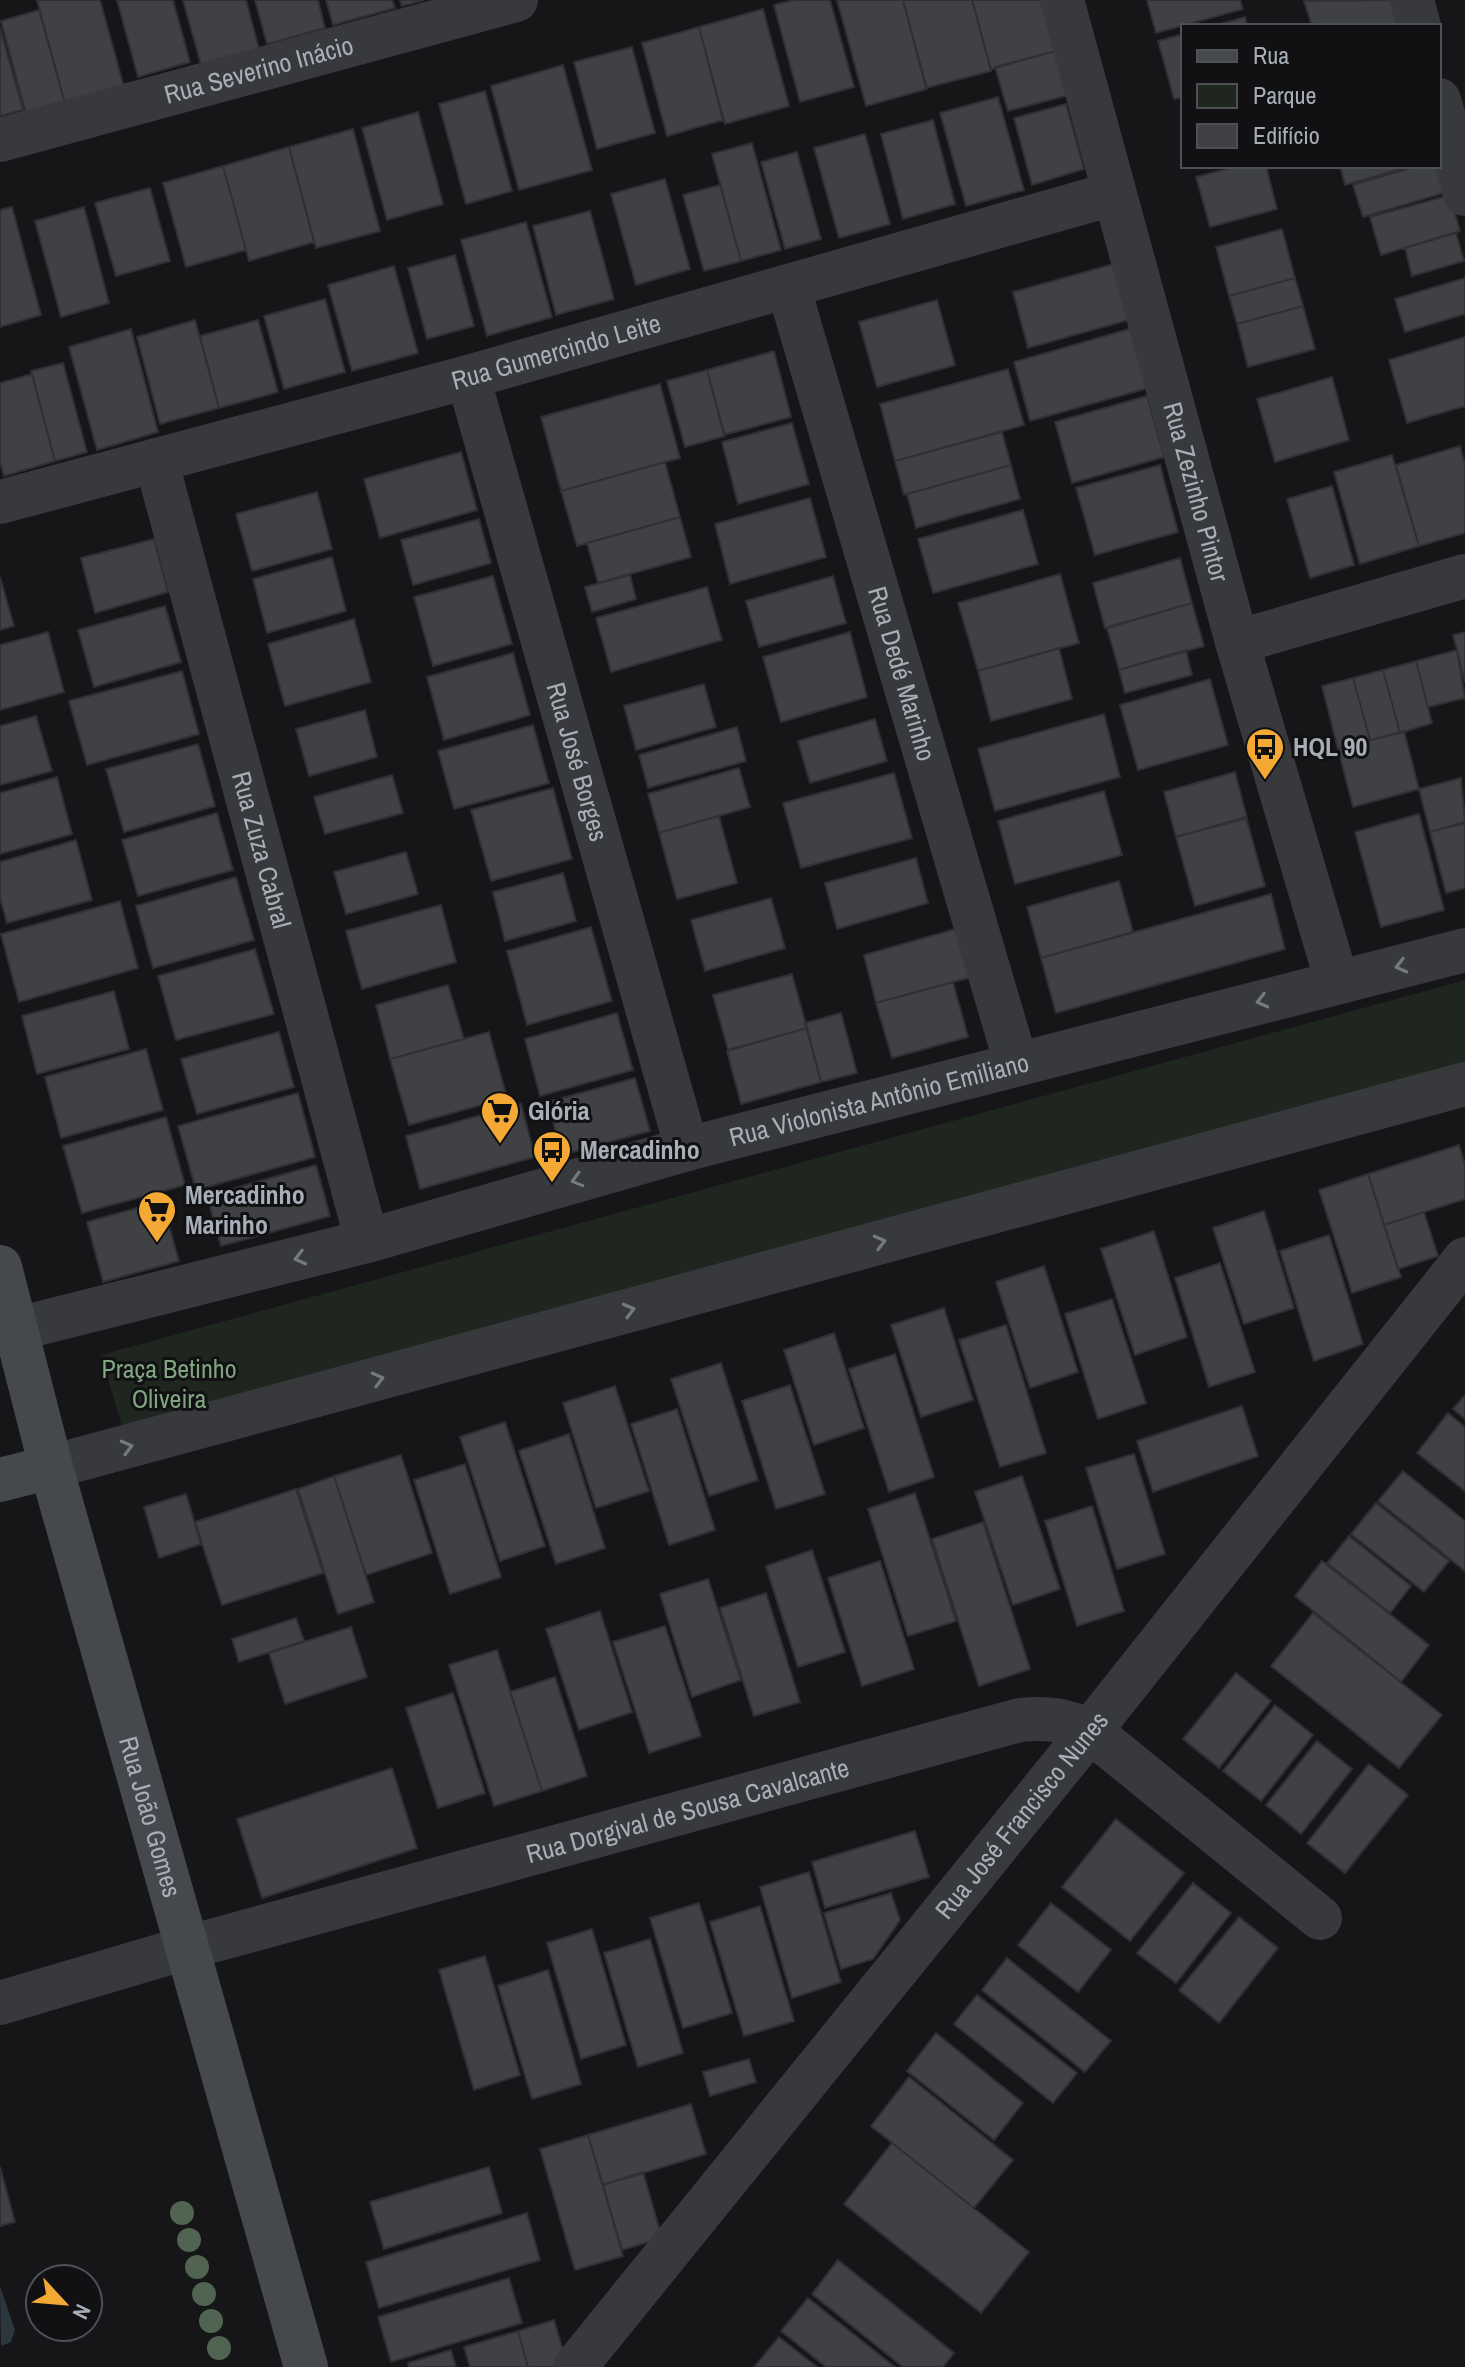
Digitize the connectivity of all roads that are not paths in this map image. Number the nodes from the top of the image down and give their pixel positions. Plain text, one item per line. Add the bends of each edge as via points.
1 (516, 0) edge
2 (1062, 0) edge
3 (1412, 0) edge
4 (1418, 24) edge
5 (1441, 107) edge
6 (0, 140) edge
7 (1112, 194) junction
8 (1465, 194) edge
9 (788, 286) junction
10 (468, 377) junction
11 (156, 460) junction
12 (0, 502) edge
13 (1465, 576) edge
14 (1237, 642) junction
15 (1465, 950) edge
16 (1337, 982) junction
17 (1016, 1063) junction
18 (1465, 1084) edge
19 (687, 1149) junction
20 (367, 1241) junction
21 (1465, 1259) edge
22 (0, 1267) edge
23 (17, 1329) junction
24 (51, 1467) junction
25 (0, 1480) edge
26 (1090, 1731) junction
27 (1320, 1918) dead end
28 (186, 1948) junction
29 (0, 2003) edge
30 (306, 2367) edge
31 (575, 2367) edge

1 - 6 street, Rua Severino Inácio
2 - 7 street, Rua Zezinho Pintor
3 - 4 street
5 - 8 street
7 - 9 street, Rua Gumercindo Leite
7 - 14 street, Rua Zezinho Pintor
9 - 10 street, Rua Gumercindo Leite
9 - 17 street, Rua Dedé Marinho
10 - 11 street, Rua Gumercindo Leite
10 - 19 street, Rua José Borges
11 - 12 street, Rua Gumercindo Leite
11 - 20 street, Rua Zuza Cabral
13 - 14 street
14 - 16 street, Rua Zezinho Pintor
15 -> 16 street, Rua Violonista Antônio Emiliano
16 -> 17 street, Rua Violonista Antônio Emiliano
17 - 19 street, Rua Violonista Antônio Emiliano
24 -> 18 street
19 -> 20 street, Rua Violonista Antônio Emiliano
20 -> 23 street, Rua Violonista Antônio Emiliano
21 - 26 street, Rua José Francisco Nunes
22 - 23 street, Rua João Gomes
23 - 24 street, Rua João Gomes
24 - 25 street
24 - 28 street, Rua João Gomes
26 - 27 street, Rua Dorgival de Sousa Cavalcante
26 - 28 street, Rua Dorgival de Sousa Cavalcante via 1066,1721 1020,1720
26 - 31 street, Rua José Francisco Nunes
28 - 29 street, Rua Dorgival de Sousa Cavalcante
28 - 30 street, Rua João Gomes

